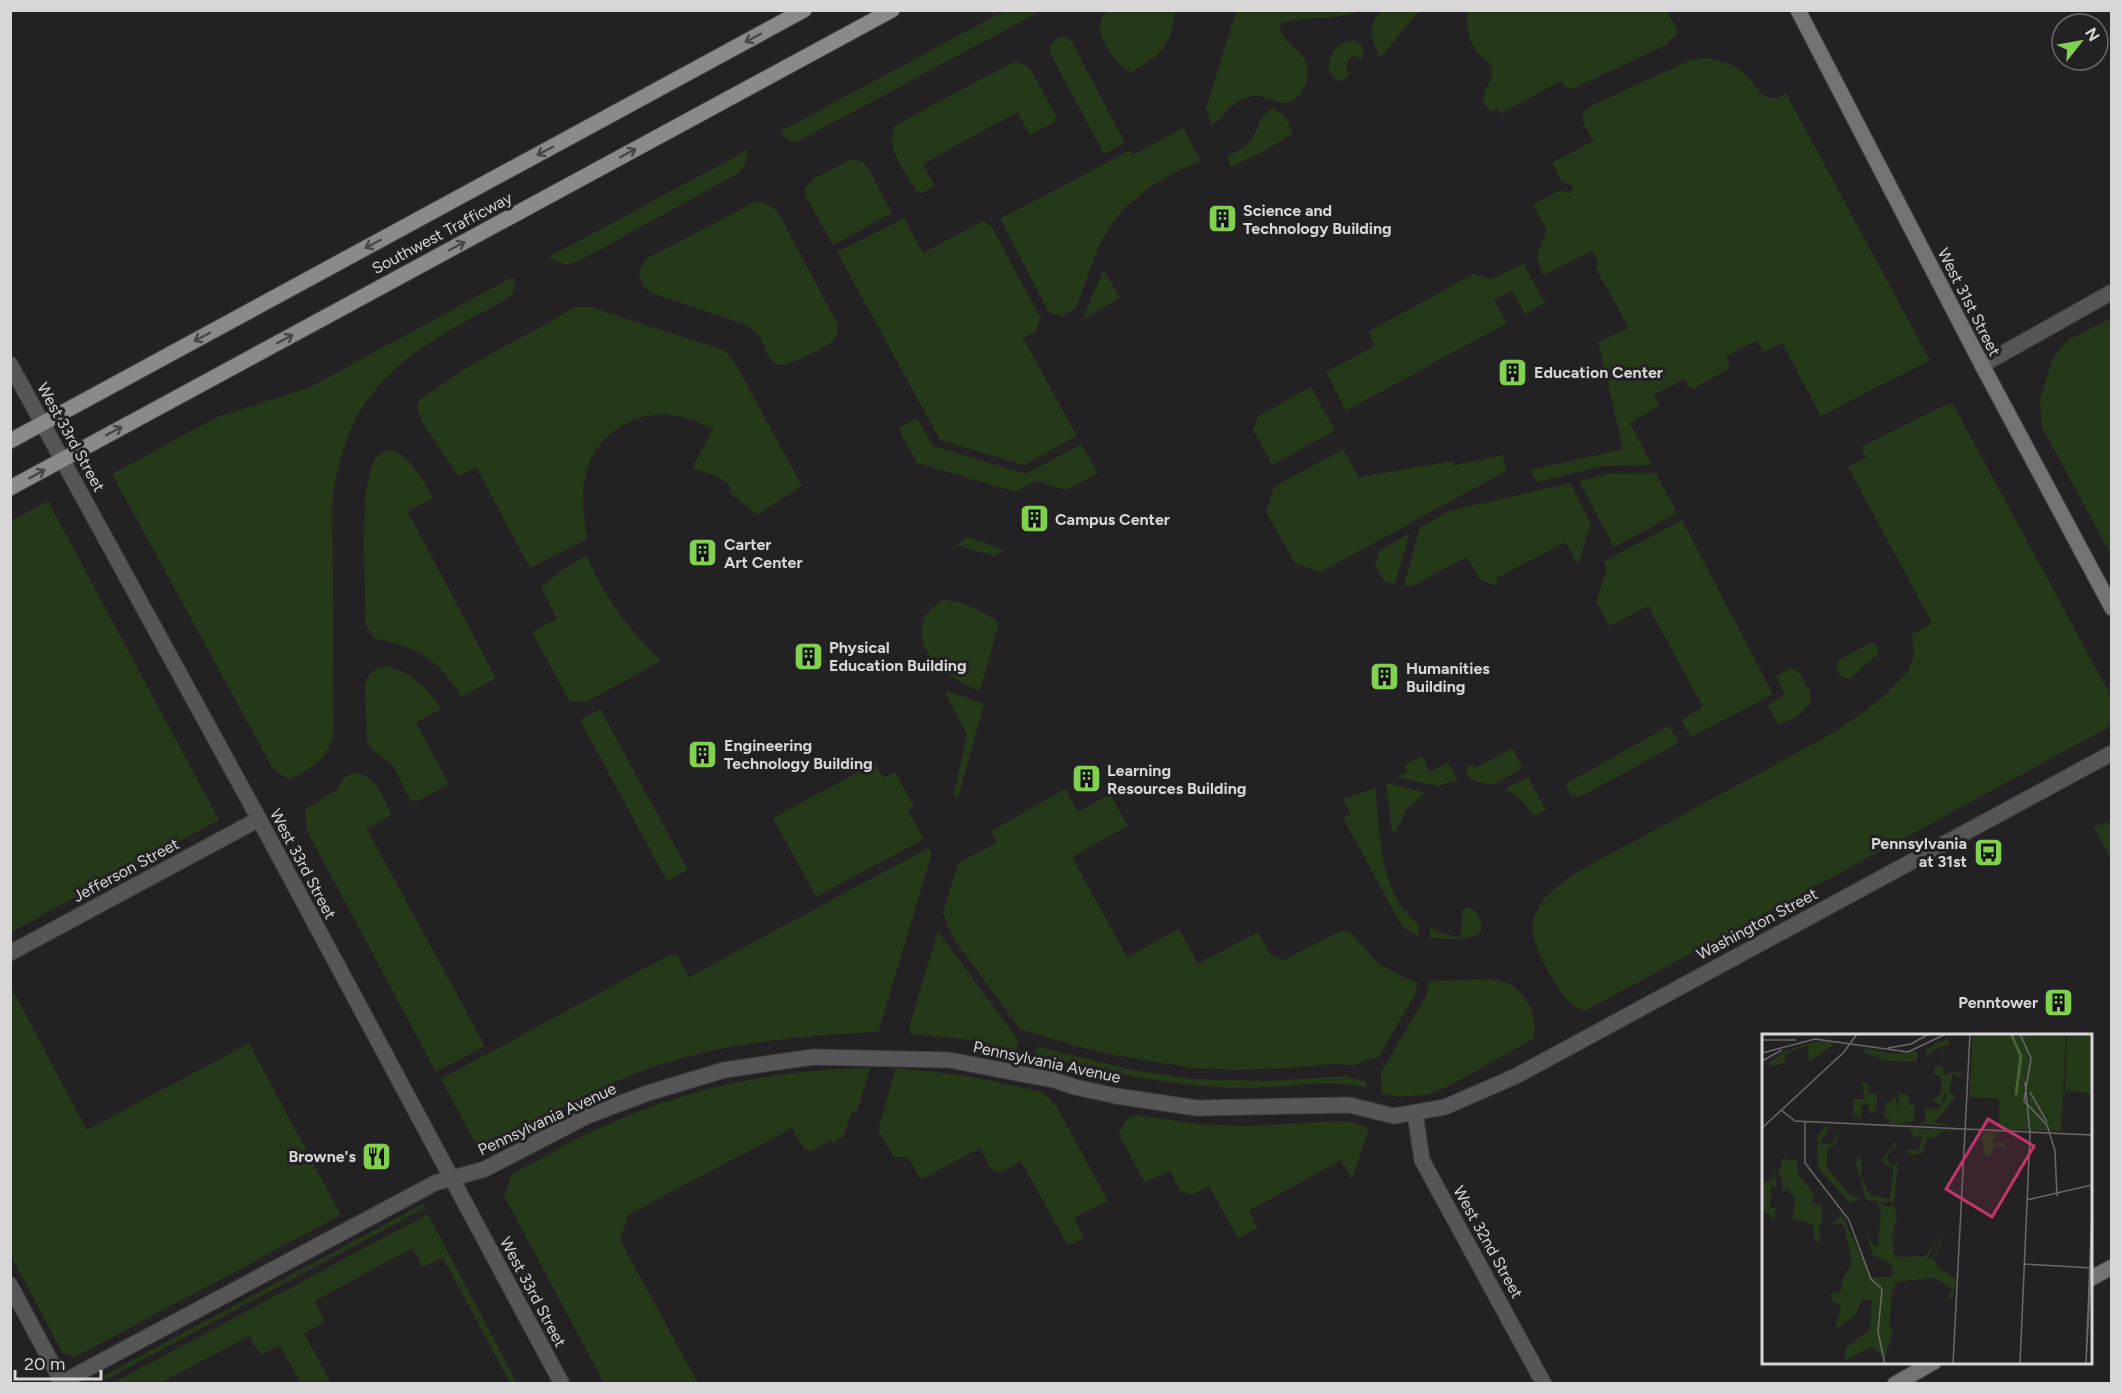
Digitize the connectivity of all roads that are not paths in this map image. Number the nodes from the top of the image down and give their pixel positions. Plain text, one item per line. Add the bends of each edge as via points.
1 (804, 10) edge
2 (892, 10) edge
3 (1798, 10) edge
4 (2112, 292) edge
5 (10, 364) edge
6 (1982, 365) junction
7 (43, 423) junction
8 (10, 441) edge
9 (63, 459) junction
10 (10, 488) edge
11 (2112, 608) edge
12 (2112, 753) edge
13 (259, 819) junction
14 (10, 953) edge
15 (1415, 1113) junction
16 (451, 1177) junction
17 (2112, 1267) edge
18 (2092, 1278) edge
19 (10, 1285) edge
20 (1930, 1364) edge
21 (62, 1383) edge
22 (562, 1383) edge
23 (1544, 1383) edge
24 (1895, 1383) edge

1 -> 7 main road, Southwest Trafficway
9 -> 2 main road, Southwest Trafficway
3 - 6 main road, West 31st Street
4 - 6 street
5 - 7 street, West 33rd Street
6 - 11 main road, West 31st Street
7 - 8 main road, Southwest Trafficway
7 - 9 street, West 33rd Street
10 -> 9 main road, Southwest Trafficway
9 - 13 street, West 33rd Street
12 - 15 street, Washington Street via 1516,1076 1445,1107
13 - 14 street, Jefferson Street
13 - 16 street, West 33rd Street
15 - 16 street, Pennsylvania Avenue via 1394,1116 1349,1105 1197,1108 1116,1096 949,1060 813,1057 724,1071 648,1093 587,1116 485,1169
15 - 23 street, West 32nd Street via 1422,1160
16 - 21 street, Pennsylvania Avenue
16 - 22 street, West 33rd Street
17 - 18 main road
19 - 21 street
20 - 24 main road

